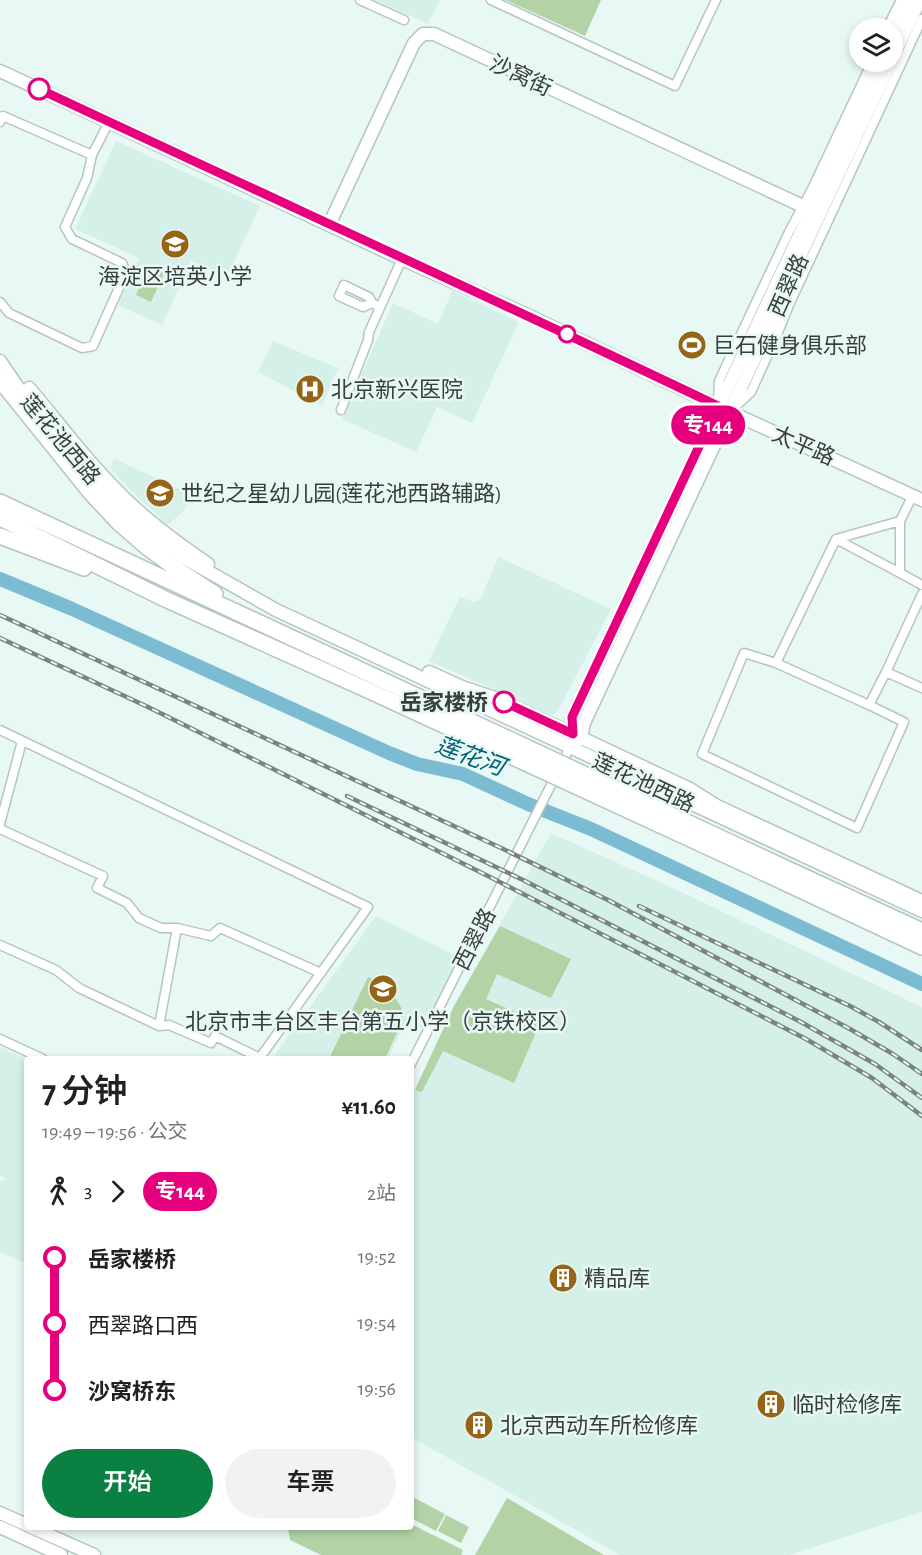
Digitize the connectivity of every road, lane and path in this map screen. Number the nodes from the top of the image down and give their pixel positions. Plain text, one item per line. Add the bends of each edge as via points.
1 (360, 0) edge
2 (491, 0) edge
3 (716, 0) edge
4 (912, 2) edge
5 (897, 18) edge
6 (903, 18) edge
7 (404, 20) dead end
8 (922, 20) edge
9 (903, 28) edge
10 (0, 70) edge
11 (868, 72) edge
12 (876, 72) edge
13 (886, 72) edge
14 (0, 122) edge
15 (109, 122) junction
16 (92, 155) junction
17 (807, 208) junction
18 (329, 225) junction
19 (402, 259) junction
20 (0, 302) edge
21 (1, 370) edge
22 (718, 406) junction
23 (341, 410) dead end
24 (730, 412) junction
25 (917, 498) edge
26 (0, 502) edge
27 (0, 518) edge
28 (900, 521) junction
29 (27, 523) junction
30 (2, 537) edge
31 (836, 539) junction
32 (900, 573) junction
33 (922, 585) edge
34 (922, 594) edge
35 (165, 599) junction
36 (267, 627) junction
37 (776, 663) junction
38 (886, 672) junction
39 (375, 685) junction
40 (922, 688) edge
41 (869, 705) junction
42 (0, 730) edge
43 (577, 736) junction
44 (22, 741) junction
45 (570, 747) junction
46 (3, 800) edge
47 (0, 824) edge
48 (0, 829) edge
49 (778, 872) junction
50 (922, 901) edge
51 (922, 911) edge
52 (177, 928) junction
53 (922, 931) edge
54 (0, 945) edge
55 (922, 947) edge
56 (321, 973) junction
57 (159, 1026) junction
58 (0, 1039) edge
59 (37, 1056) edge
60 (255, 1056) edge
61 (260, 1056) edge
62 (414, 1058) edge
63 (0, 1513) edge
64 (24, 1524) edge
65 (0, 1527) edge
66 (38, 1530) edge
67 (61, 1555) edge
68 (94, 1555) edge

1 - 7 street
2 - 3 street via 675,86
4 - 5 street
4 - 6 street
4 - 9 street, 西翠路
8 - 24 street via 751,392
10 - 15 street, 太平路
11 - 17 street
12 - 17 street, 西翠路
13 - 24 street, 西翠路
14 - 16 street via 3,116
15 - 16 street
15 - 18 street, 太平路
16 - 20 street via 87,178 65,227 72,239 122,263 126,272 93,346 81,348 9,313
17 - 18 street, 沙窝街 via 434,34 423,34 414,43
17 - 22 street, 西翠路
18 - 19 street, 太平路
19 - 22 street, 太平路
19 - 23 street via 376,305 368,340
21 - 36 highway via 74,471 119,523 178,570
21 - 43 street, 莲花池西路 via 22,379 134,507 214,568 321,623
21 - 45 street, 莲花池西路 via 128,515 186,559 276,610
22 - 24 street, 太平路
22 - 43 street, 西翠路 via 572,717
24 - 25 street, 太平路
24 - 43 street, 西翠路
25 - 28 street
26 - 29 highway
27 - 29 highway
28 - 31 street
28 - 32 street
29 - 35 highway
29 - 36 highway
30 - 35 highway
31 - 32 street
31 - 37 street
32 - 33 street
34 - 38 street
35 - 39 highway
36 - 39 highway
37 - 41 street
37 - 41 street via 744,653 702,754 857,828 904,722
38 - 40 street
38 - 41 street
39 - 49 highway, bridge
42 - 44 street
43 - 45 street
43 - 50 street, 莲花池西路
44 - 46 street
44 - 56 street via 368,907
45 - 51 street, 莲花池西路
45 - 62 street, 西翠路
46 - 47 street
48 - 52 street via 103,876 97,888 127,903 140,918 161,928
49 - 53 highway
49 - 55 highway
52 - 56 street via 212,936 220,928
52 - 57 street
54 - 57 street via 56,970 79,988
56 - 61 street
57 - 60 street via 169,1025 212,1043 215,1036
58 - 59 street
63 - 64 street
65 - 67 street
66 - 68 street

